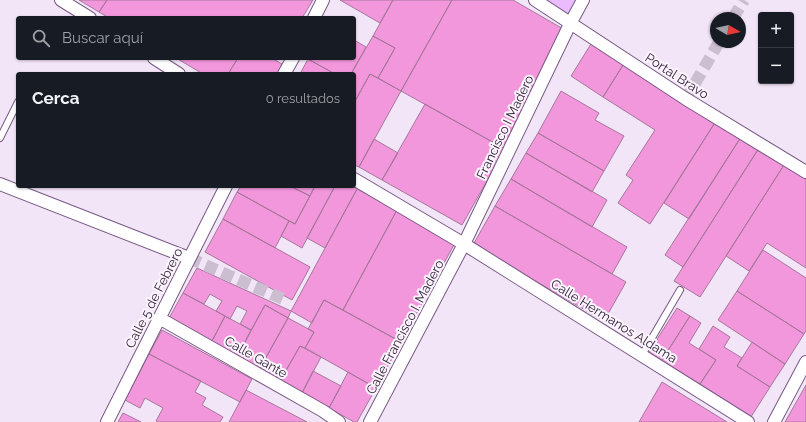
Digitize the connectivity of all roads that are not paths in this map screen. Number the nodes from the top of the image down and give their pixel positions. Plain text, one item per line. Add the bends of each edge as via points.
1 (61, 0) edge
2 (323, 0) edge
3 (535, 0) edge
4 (583, 0) edge
5 (87, 16) edge
6 (315, 16) edge
7 (571, 22) junction
8 (157, 60) edge
9 (292, 60) edge
10 (176, 72) edge
11 (285, 72) edge
12 (16, 106) edge
13 (0, 138) edge
14 (806, 172) edge
15 (356, 180) edge
16 (0, 184) edge
17 (225, 188) edge
18 (464, 244) junction
19 (189, 258) junction
20 (680, 290) dead end
21 (159, 318) junction
22 (642, 355) junction
23 (806, 362) edge
24 (107, 422) edge
25 (339, 422) edge
26 (370, 422) edge
27 (748, 422) edge
28 (774, 422) edge

1 - 5 street
2 - 6 street
3 - 7 street, Portal Bravo
4 - 7 street, Francisco I Madero
7 - 14 street, Portal Bravo via 686,98
7 - 18 street, Francisco I Madero
8 - 10 street
9 - 11 street
12 - 13 lane
15 - 18 street, Calle Hermanos Aldama
16 - 19 street
17 - 19 street, Calle 5 de Febrero
18 - 22 street, Calle Hermanos Aldama
18 - 26 street, Calle Francisco I. Madero
19 - 21 street, Calle 5 de Febrero
20 - 22 lane
21 - 24 street, Calle 5 de Febrero
21 - 25 street, Calle Gante
22 - 27 street, Calle Hermanos Aldama
23 - 28 street

